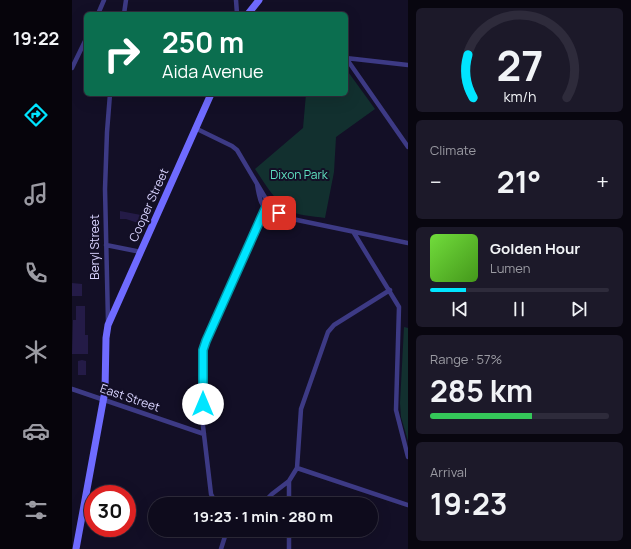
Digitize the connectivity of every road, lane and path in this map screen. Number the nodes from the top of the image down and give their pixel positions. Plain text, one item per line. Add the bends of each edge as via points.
1 (104, 0) edge
2 (126, 0) edge
3 (236, 0) edge
4 (259, 0) edge
5 (99, 12) edge
6 (124, 12) edge
7 (238, 12) edge
8 (250, 12) edge
9 (84, 43) edge
10 (348, 58) edge
11 (348, 61) edge
12 (408, 65) edge
13 (72, 68) edge
14 (110, 96) edge
15 (210, 96) edge
16 (195, 128) junction
17 (408, 148) edge
18 (257, 184) junction
19 (269, 203) junction
20 (274, 207) junction
21 (265, 209) junction
22 (270, 213) junction
23 (282, 217) junction
24 (258, 225) junction
25 (354, 233) junction
26 (408, 243) edge
27 (106, 245) junction
28 (141, 252) junction
29 (390, 290) junction
30 (108, 325) junction
31 (72, 389) edge
32 (103, 400) junction
33 (204, 434) junction
34 (408, 457) edge
35 (297, 468) junction
36 (289, 481) junction
37 (213, 497) edge
38 (269, 497) edge
39 (289, 497) edge
40 (408, 505) edge
41 (224, 537) edge
42 (289, 537) edge
43 (76, 549) edge
44 (221, 549) edge
45 (289, 549) edge

1 - 5 street
2 - 6 street
3 - 7 street
4 - 8 main road
9 - 13 street
10 - 12 street
11 - 17 street
14 - 27 street, Beryl Street
15 - 16 main road, Cooper Street
16 - 18 street via 237,150
16 - 28 main road, Cooper Street
18 - 19 street
18 - 21 street
19 - 20 street
19 - 21 street
20 - 22 street
20 - 23 street
21 - 22 street
21 - 24 street
22 - 23 street
22 - 24 street
23 - 25 street
24 - 33 street via 204,347
25 - 26 street
25 - 29 street
27 - 28 street
27 - 30 street, Beryl Street
28 - 30 main road, Cooper Street
29 - 34 street via 399,307 396,410
29 - 35 street via 334,325 328,332 302,404
30 - 32 main road, Beryl Street
31 - 32 street, East Street
32 - 33 street, East Street
32 - 43 main road, Beryl Street
33 - 37 street
35 - 36 street
35 - 40 street
36 - 38 street
36 - 39 street
41 - 44 street
42 - 45 street

